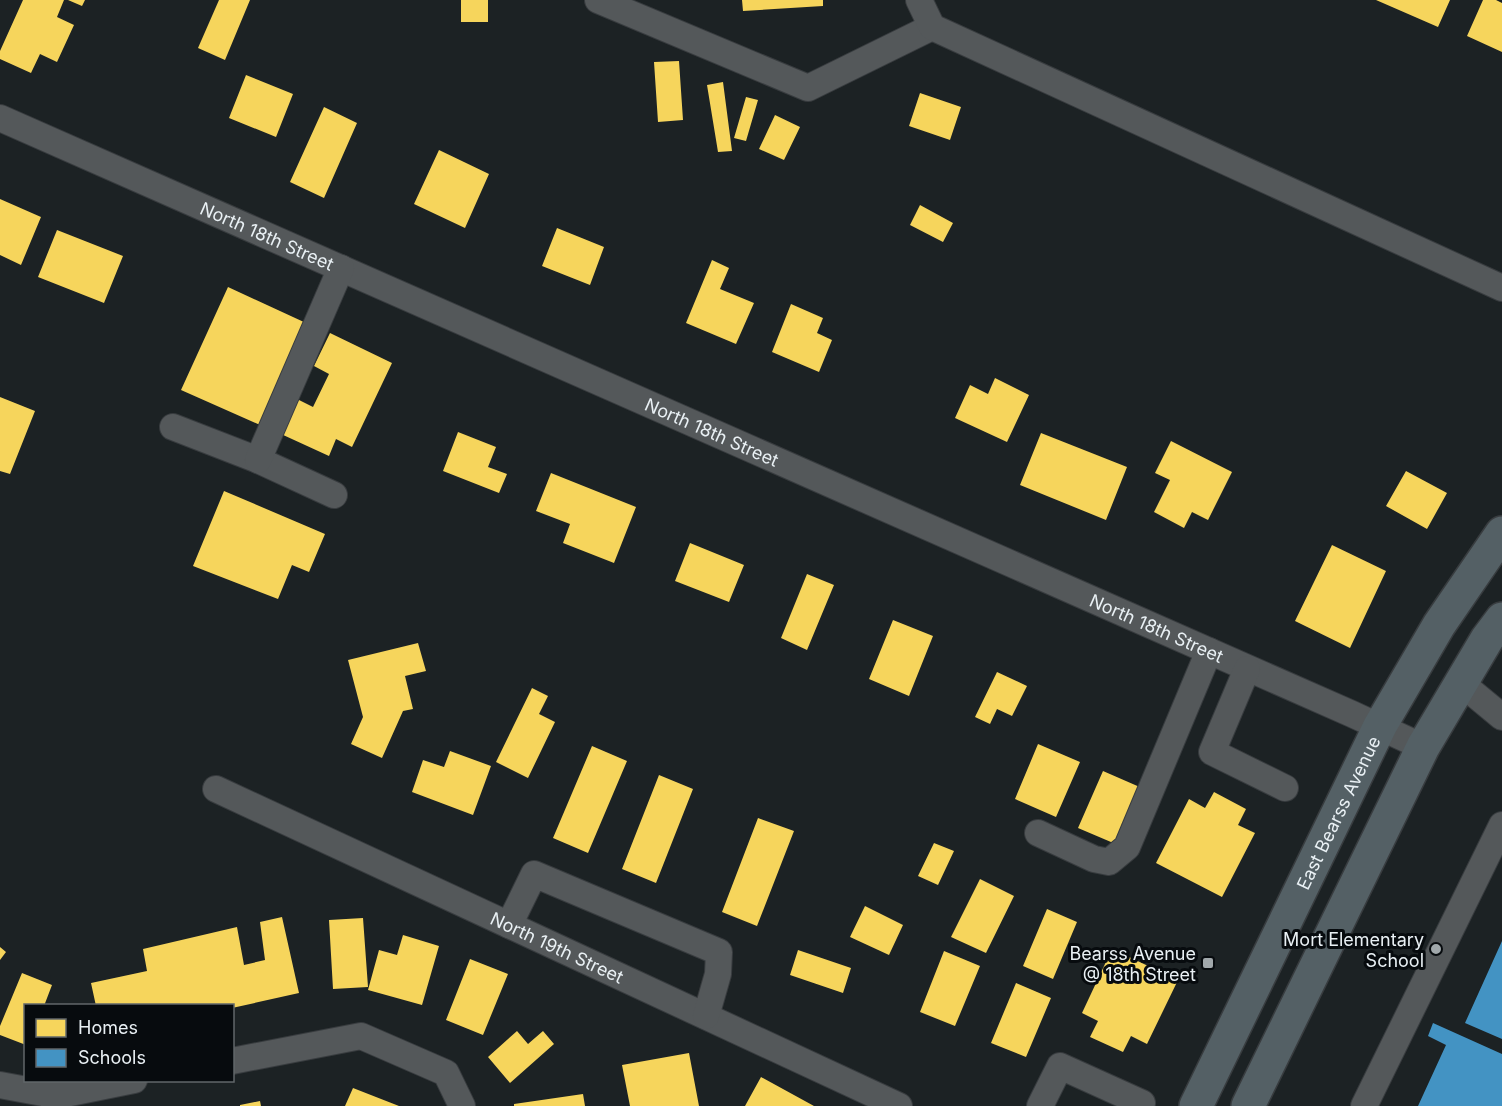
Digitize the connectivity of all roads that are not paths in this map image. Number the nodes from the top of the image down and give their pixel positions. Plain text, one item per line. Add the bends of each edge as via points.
1 (598, 0) edge
2 (919, 0) edge
3 (932, 27) junction
4 (0, 118) edge
5 (341, 268) junction
6 (1502, 288) edge
7 (173, 427) dead end
8 (258, 460) junction
9 (334, 495) dead end
10 (1502, 535) edge
11 (1502, 619) edge
12 (1209, 651) junction
13 (1247, 669) junction
14 (1461, 683) junction
15 (1502, 717) edge
16 (1380, 726) junction
17 (1423, 747) junction
18 (1285, 788) dead end
19 (216, 789) dead end
20 (1502, 825) edge
21 (1038, 833) dead end
22 (509, 925) junction
23 (705, 1016) junction
24 (234, 1061) edge
25 (124, 1082) edge
26 (0, 1085) edge
27 (1201, 1095) edge
28 (1142, 1103) dead end
29 (462, 1106) edge
30 (899, 1106) edge
31 (1041, 1106) edge
32 (1249, 1106) edge
33 (1364, 1106) edge

1 - 3 street via 808,88
2 - 3 street
3 - 6 street
4 - 5 street, North 18th Street
5 - 8 street
5 - 12 street, North 18th Street
7 - 8 street
8 - 9 street
10 - 16 main road, East Bearss Avenue via 1439,625
11 - 14 main road
12 - 13 street, North 18th Street
12 - 21 street via 1126,846 1109,862
13 - 16 street, North 18th Street
13 - 18 street via 1212,752
14 - 15 street
14 - 17 main road
16 - 17 street, North 18th Street
16 - 27 main road, East Bearss Avenue
17 - 32 main road
19 - 22 street, North 19th Street
20 - 33 street
22 - 23 street, North 19th Street
22 - 23 street via 534,874 719,952 718,974
23 - 30 street, North 19th Street
24 - 29 street via 361,1036 447,1073
25 - 26 street via 65,1094
27 - 32 main road
28 - 31 street via 1060,1066

